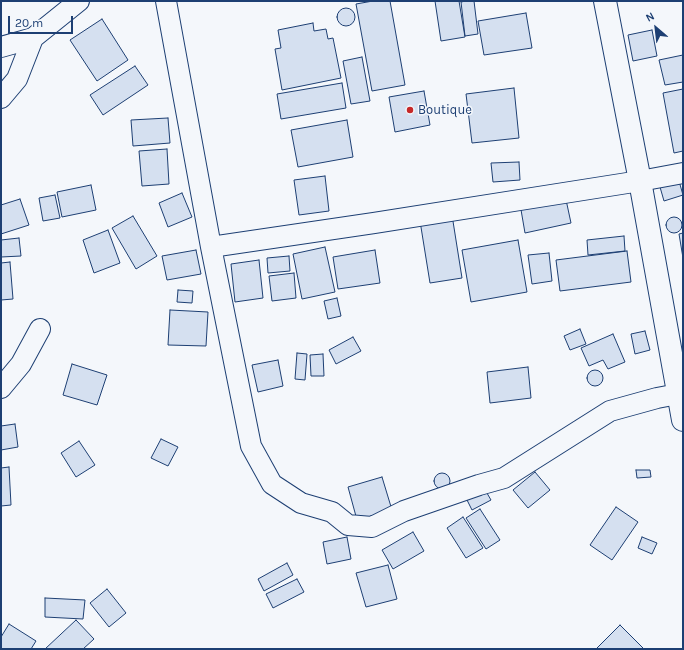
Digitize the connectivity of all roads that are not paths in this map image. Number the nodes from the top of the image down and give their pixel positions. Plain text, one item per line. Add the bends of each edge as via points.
1 (80, 1) edge
2 (166, 1) edge
3 (605, 1) edge
4 (33, 38) junction
5 (1, 48) edge
6 (1, 98) edge
7 (683, 173) edge
8 (640, 181) junction
9 (211, 247) junction
10 (40, 329) dead end
11 (679, 381) edge
12 (1, 388) edge
13 (683, 420) edge

1 - 4 street
2 - 9 street
3 - 8 street
4 - 5 street
4 - 6 street via 17,78
7 - 8 street
8 - 9 street
8 - 11 street
9 - 11 street via 251,446 272,484 301,503 332,512 348,525 372,527 404,511 504,478 610,411 657,398
10 - 12 street via 21,364
11 - 13 street

